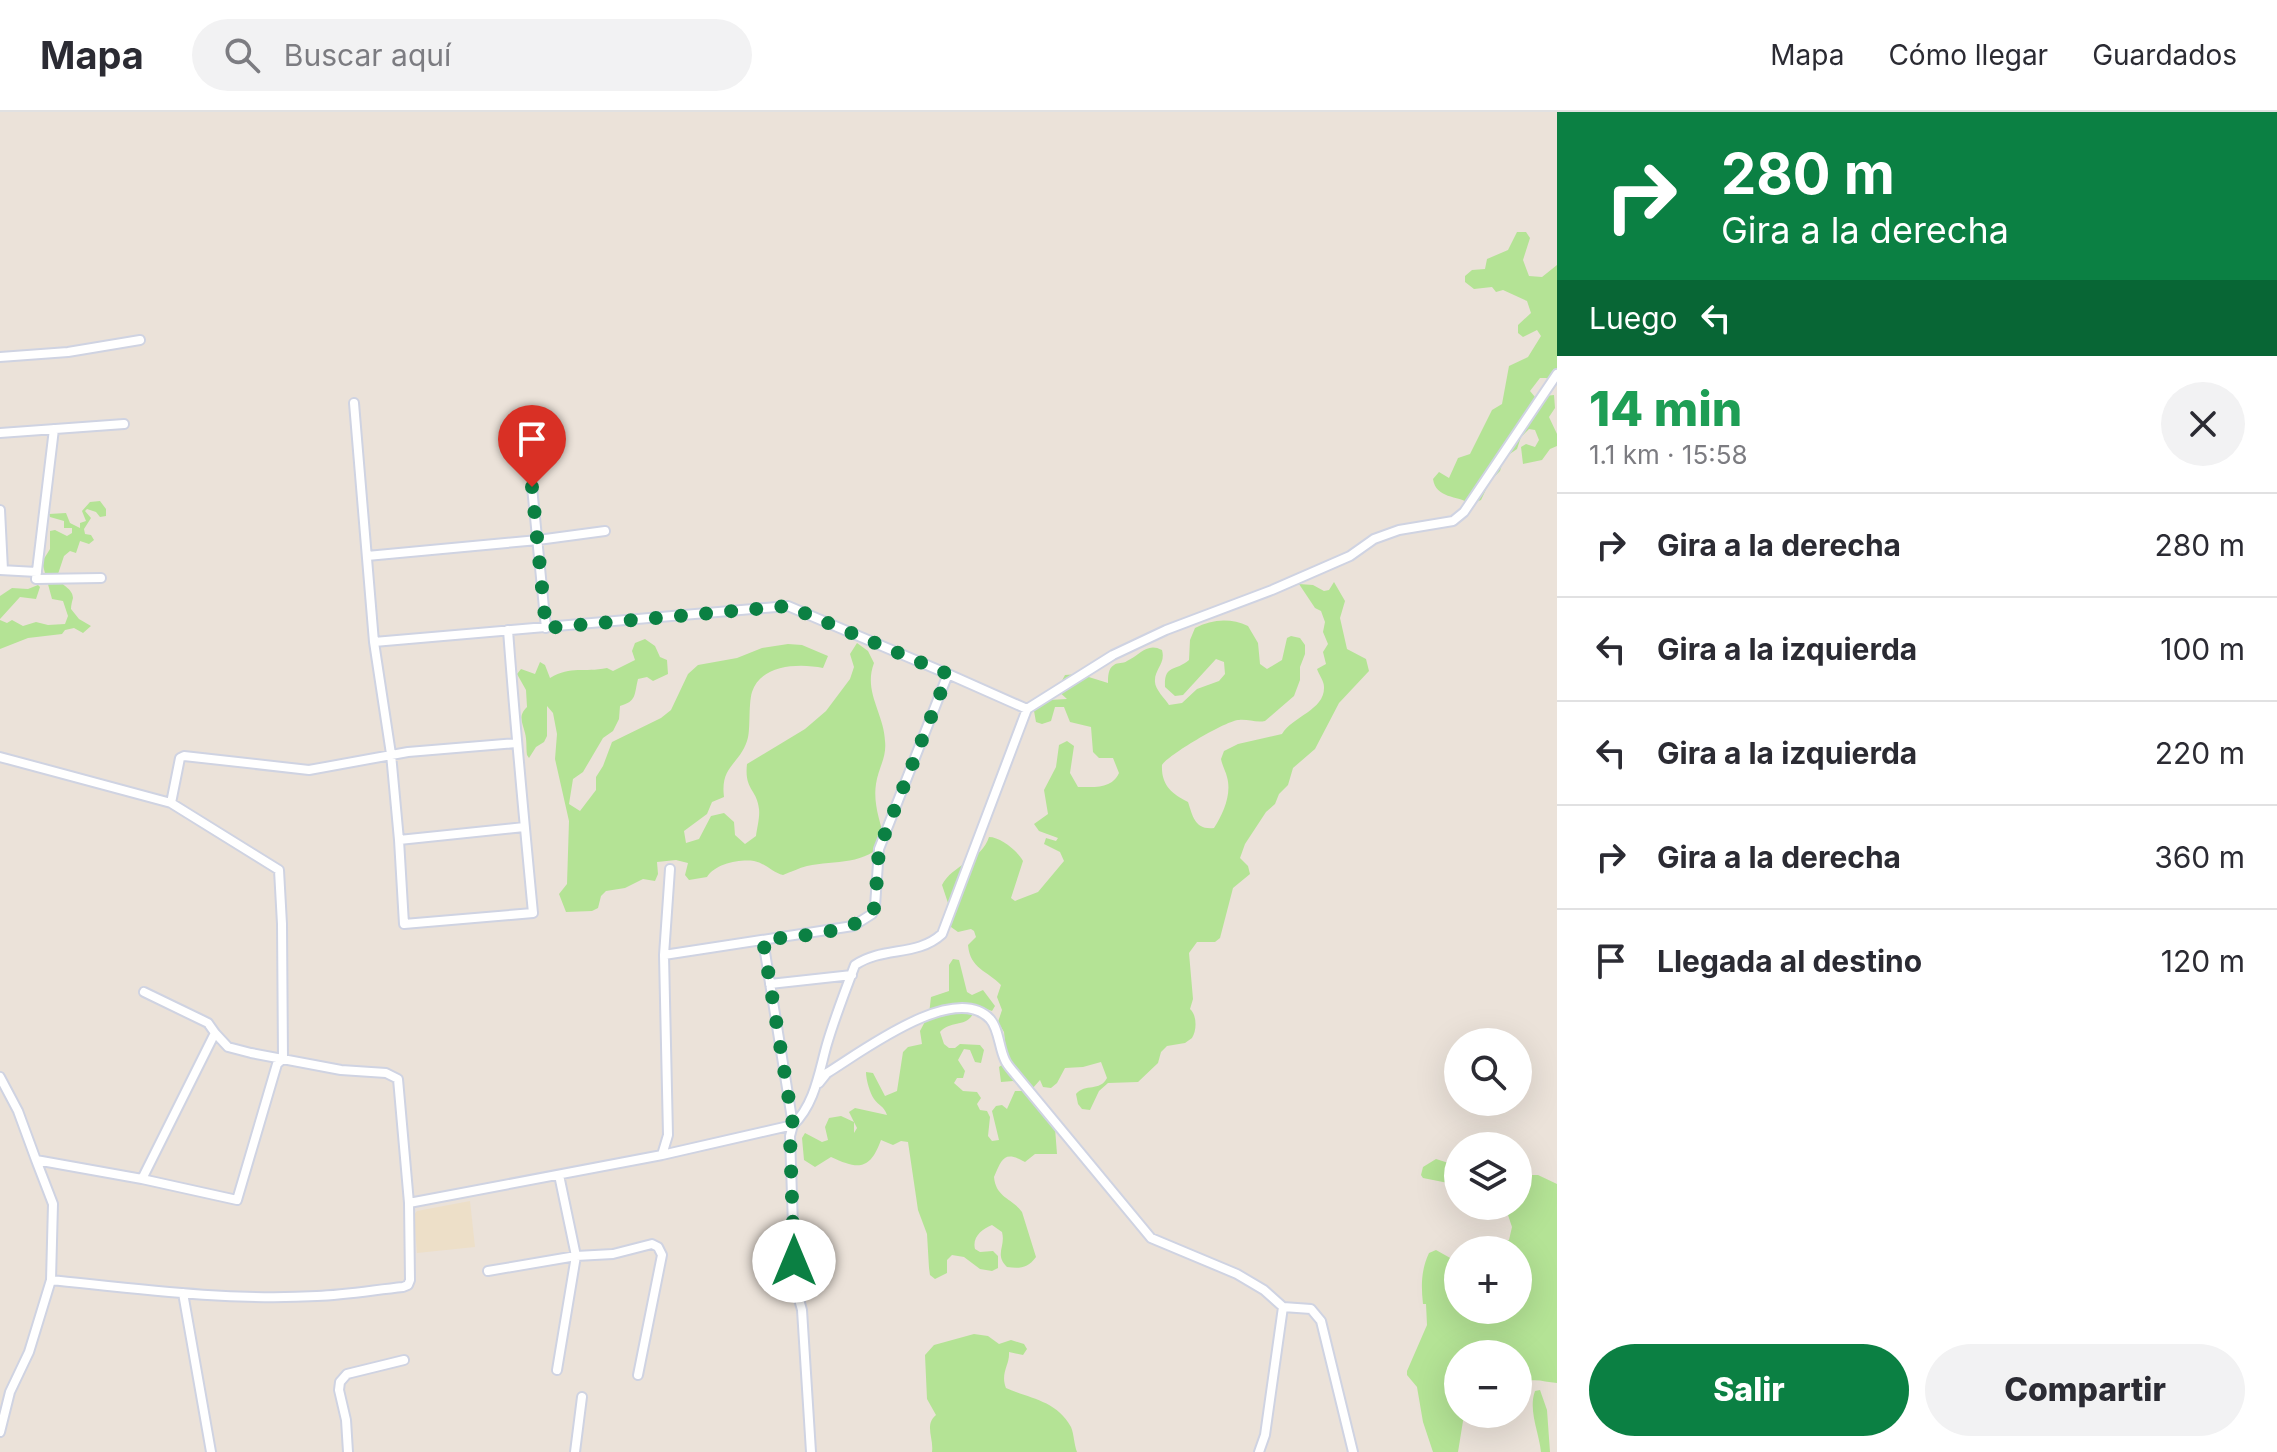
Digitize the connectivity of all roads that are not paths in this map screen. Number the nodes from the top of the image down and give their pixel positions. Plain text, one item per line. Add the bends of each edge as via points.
1 (140, 340) dead end
2 (0, 357) edge
3 (1557, 374) edge
4 (354, 403) dead end
5 (124, 424) dead end
6 (54, 429) junction
7 (0, 433) edge
8 (532, 487) dead end
9 (0, 510) edge
10 (605, 531) dead end
11 (538, 540) junction
12 (367, 556) junction
13 (1, 570) edge
14 (37, 572) junction
15 (101, 578) dead end
16 (546, 628) junction
17 (508, 630) junction
18 (374, 642) junction
19 (948, 674) junction
20 (1027, 709) junction
21 (516, 743) junction
22 (391, 754) junction
23 (0, 757) edge
24 (171, 803) junction
25 (524, 827) junction
26 (399, 840) junction
27 (670, 869) dead end
28 (763, 940) junction
29 (664, 955) junction
30 (852, 975) junction
31 (770, 984) junction
32 (144, 992) dead end
33 (215, 1033) junction
34 (228, 1047) junction
35 (206, 1052) junction
36 (283, 1059) junction
37 (0, 1077) edge
38 (816, 1087) junction
39 (793, 1125) junction
40 (662, 1155) junction
41 (36, 1160) junction
42 (559, 1175) junction
43 (142, 1179) junction
44 (409, 1203) junction
45 (576, 1256) junction
46 (488, 1271) dead end
47 (51, 1280) junction
48 (183, 1293) junction
49 (1283, 1307) junction
50 (404, 1360) dead end
51 (557, 1370) dead end
52 (638, 1375) dead end
53 (582, 1397) dead end
54 (0, 1432) edge
55 (211, 1452) edge
56 (348, 1452) edge
57 (575, 1452) edge
58 (811, 1452) edge
59 (1259, 1452) edge
60 (1353, 1452) edge

1 - 2 street
3 - 20 street via 1453,521 1374,539 1350,556 1166,630 1113,655
4 - 12 street
5 - 6 street
6 - 7 street
6 - 14 street
8 - 11 street
9 - 13 street
10 - 11 street
11 - 12 street
11 - 16 street
12 - 18 street
13 - 14 street
14 - 15 street via 36,579
16 - 17 street
16 - 19 street via 788,606
17 - 18 street
17 - 21 street
18 - 22 street
19 - 20 street
19 - 28 street via 879,849 872,914 853,926
20 - 30 street via 942,934 919,948 870,956 855,965
21 - 22 street
21 - 25 street
22 - 24 street via 309,770 184,756
22 - 26 street
23 - 24 street
24 - 36 street via 279,870
25 - 26 street
25 - 26 street via 533,913 404,924
27 - 29 street
28 - 29 street
28 - 31 street
29 - 40 street via 668,1135
30 - 31 street
30 - 38 street
31 - 39 street
32 - 33 street via 208,1023
33 - 34 street
33 - 35 street
34 - 35 street
34 - 36 street
35 - 43 street
36 - 43 street via 277,1064 237,1200
36 - 44 street via 398,1079
37 - 41 street
38 - 39 street
38 - 49 street via 827,1073 929,1014 954,1007 975,1009 991,1019 1016,1075 1151,1238 1237,1274
39 - 40 street
39 - 58 street via 795,1285 802,1310
40 - 42 street
41 - 43 street
41 - 47 street via 53,1204
42 - 44 street
42 - 45 street
44 - 48 street via 410,1280 403,1287 317,1296
45 - 46 street
45 - 51 street
45 - 52 street via 652,1244 661,1251
47 - 48 street
47 - 54 street
48 - 55 street
49 - 59 street
49 - 60 street via 1311,1309 1321,1321
50 - 56 street via 342,1379
53 - 57 street

